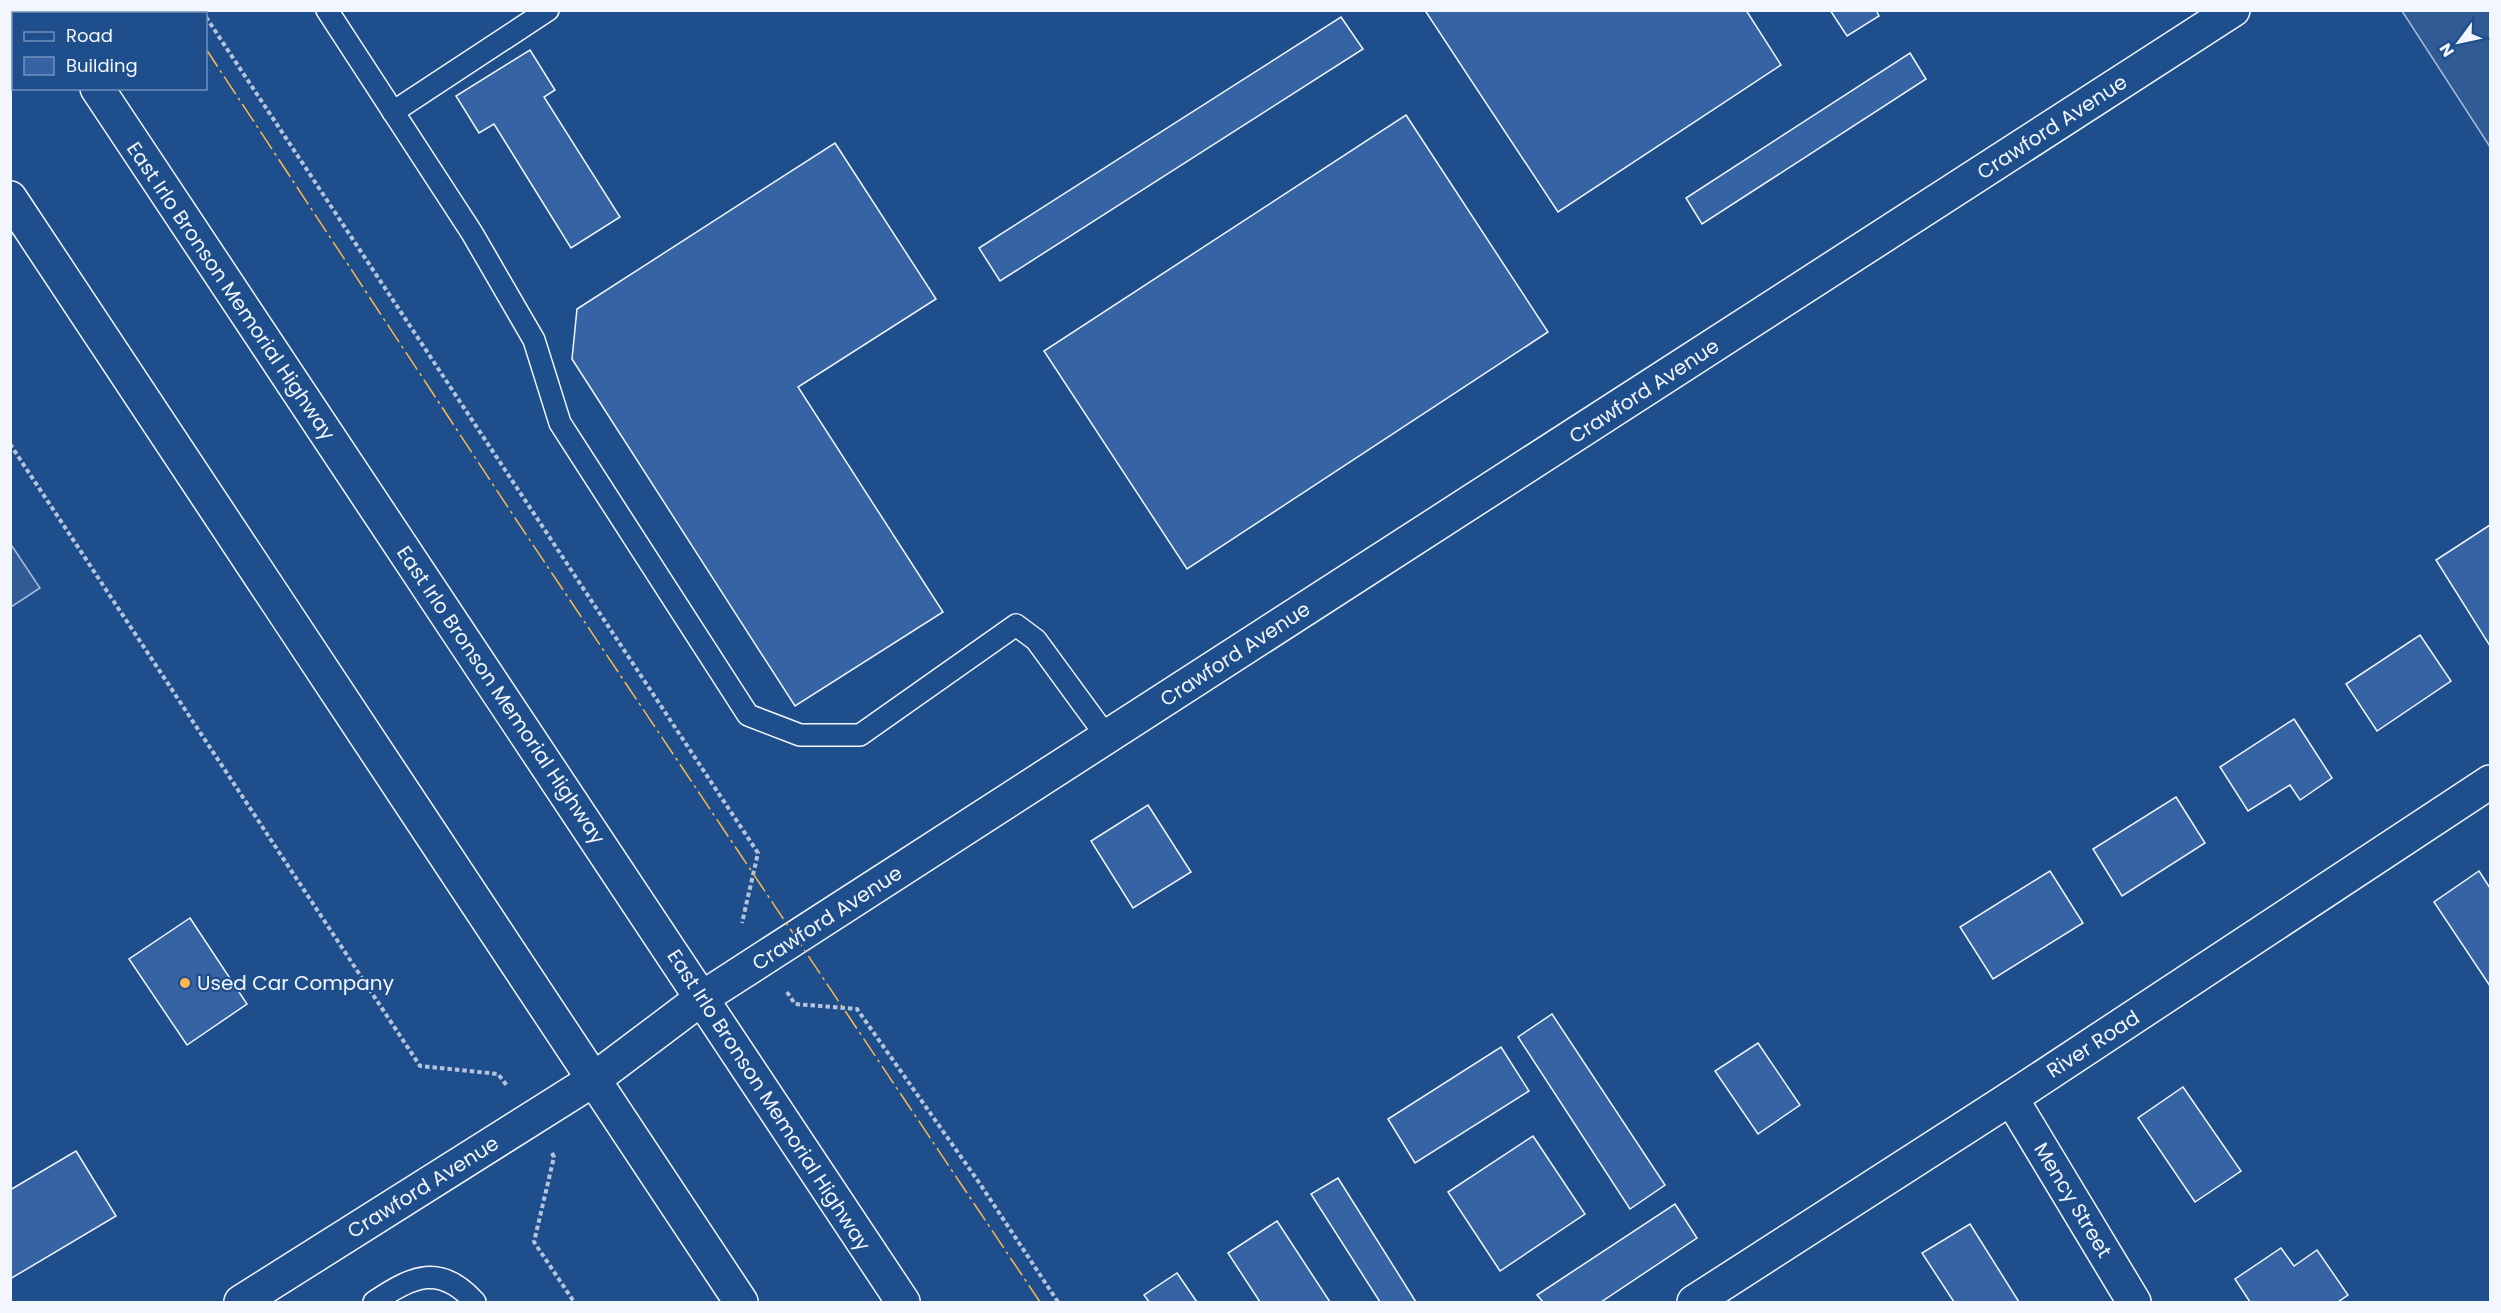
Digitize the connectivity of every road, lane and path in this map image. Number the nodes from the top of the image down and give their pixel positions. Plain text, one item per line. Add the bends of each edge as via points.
1 (327, 10) edge
2 (548, 10) edge
3 (2233, 10) edge
4 (207, 20) edge
5 (98, 90) edge
6 (393, 112) junction
7 (10, 198) edge
8 (10, 444) edge
9 (1107, 737) junction
10 (2490, 782) edge
11 (764, 958) junction
12 (702, 998) junction
13 (593, 1080) junction
14 (2011, 1098) junction
15 (531, 1118) junction
16 (240, 1302) edge
17 (374, 1302) edge
18 (476, 1302) edge
19 (574, 1302) edge
20 (741, 1302) edge
21 (903, 1302) edge
22 (1058, 1302) edge
23 (1694, 1302) edge
24 (2134, 1302) edge

1 - 6 lane
2 - 6 lane
3 - 9 main road, Crawford Avenue
4 - 11 path via 758,853 742,922
5 - 12 main road, East Irlo Bronson Memorial Highway
6 - 9 lane via 472,233 534,340 560,423 748,715 800,735 860,735 1016,625 1036,640
7 - 13 main road
8 - 15 path via 420,1066 498,1074
9 - 11 main road, Crawford Avenue
10 - 14 main road, River Road
11 - 12 main road, Crawford Avenue
11 - 22 path via 795,1004 857,1009
12 - 13 main road, Crawford Avenue
12 - 21 main road, East Irlo Bronson Memorial Highway
13 - 15 main road, Crawford Avenue
13 - 20 main road
14 - 23 main road, River Road
14 - 24 main road, Mency Street
15 - 16 main road, Crawford Avenue
15 - 19 path via 554,1157 534,1242
17 - 18 lane via 410,1281 431,1276 450,1280

